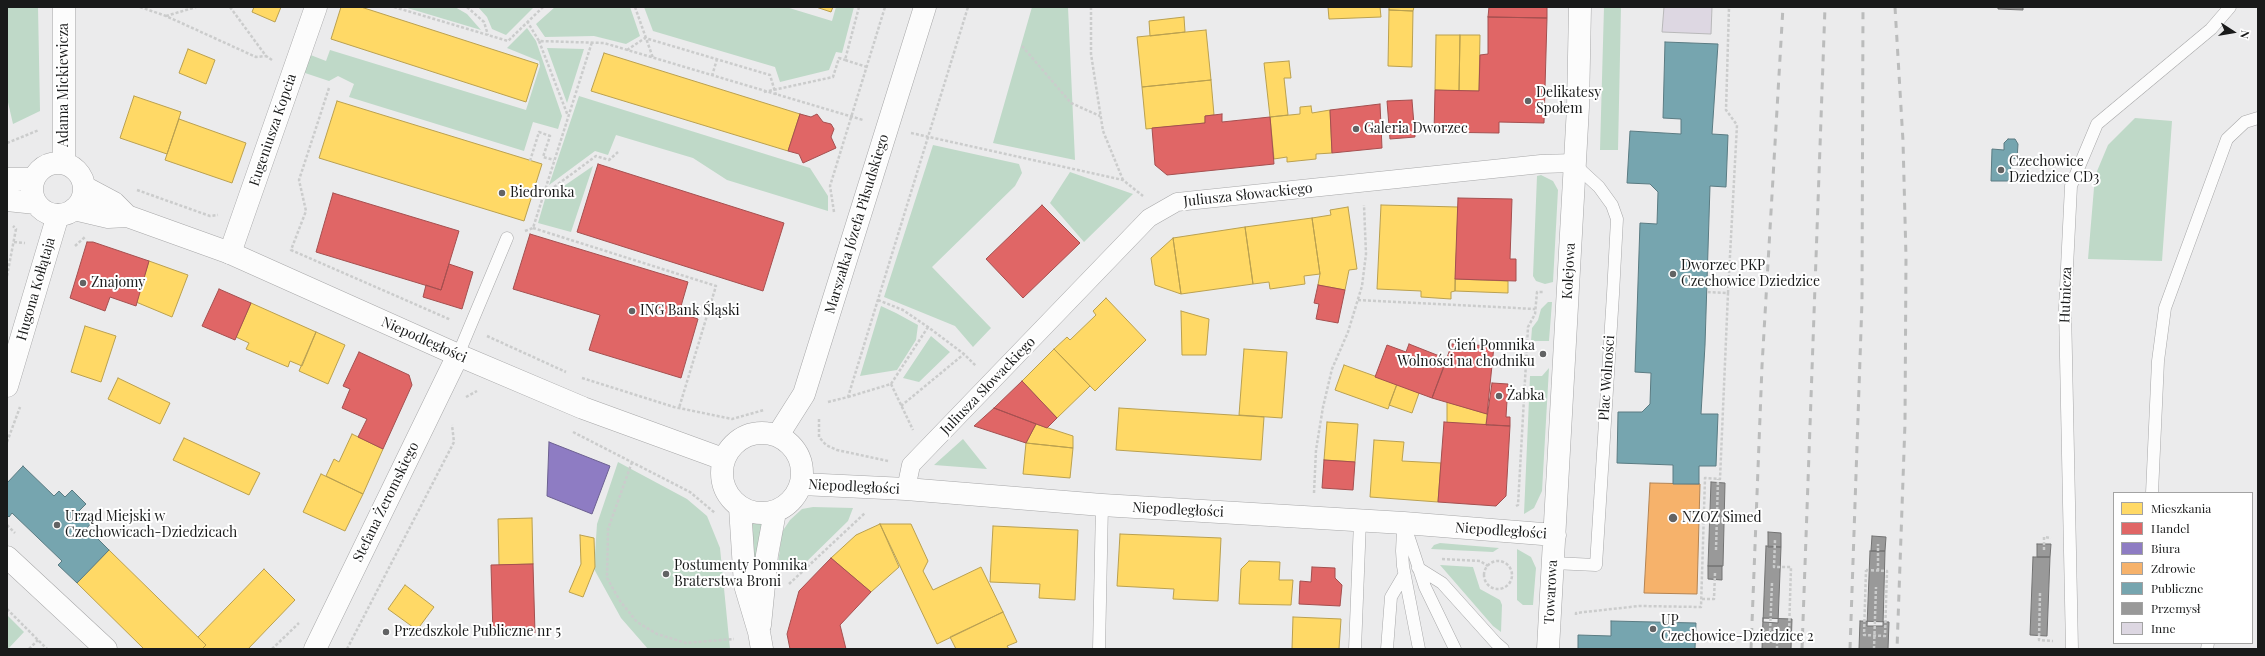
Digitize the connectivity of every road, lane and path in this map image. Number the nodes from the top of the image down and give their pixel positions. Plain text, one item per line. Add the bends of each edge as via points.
1 (64, 7) edge
2 (140, 7) edge
3 (196, 7) edge
4 (230, 7) edge
5 (316, 7) edge
6 (394, 7) edge
7 (467, 7) edge
8 (543, 7) edge
9 (635, 7) edge
10 (859, 7) edge
11 (885, 7) edge
12 (925, 7) edge
13 (968, 7) edge
14 (1091, 7) edge
15 (1580, 7) edge
16 (1729, 7) edge
17 (2230, 7) edge
18 (166, 16) junction
19 (527, 21) junction
20 (488, 35) junction
21 (645, 38) junction
22 (539, 41) junction
23 (592, 42) junction
24 (1022, 46) dead end
25 (626, 50) junction
26 (266, 56) junction
27 (653, 58) junction
28 (717, 59) junction
29 (845, 60) junction
30 (276, 63) dead end
31 (867, 67) junction
32 (712, 76) junction
33 (329, 88) dead end
34 (774, 89) junction
35 (763, 92) junction
36 (776, 95) junction
37 (568, 116) junction
38 (1100, 116) junction
39 (852, 117) junction
40 (2258, 118) edge
41 (887, 126) junction
42 (928, 138) junction
43 (618, 152) dead end
44 (554, 160) junction
45 (530, 161) dead end
46 (1574, 163) junction
47 (64, 164) junction
48 (7, 179) edge
49 (34, 179) junction
50 (1123, 180) junction
51 (1363, 183) junction
52 (84, 187) junction
53 (130, 187) dead end
54 (542, 196) junction
55 (36, 203) junction
56 (1163, 210) junction
57 (8, 211) edge
58 (66, 212) junction
59 (222, 214) dead end
60 (127, 216) junction
61 (835, 219) dead end
62 (533, 228) junction
63 (89, 234) dead end
64 (507, 238) joint
65 (73, 247) dead end
66 (230, 253) junction
67 (7, 276) edge
68 (1537, 292) dead end
69 (1706, 292) dead end
70 (1728, 293) junction
71 (878, 300) junction
72 (1358, 300) junction
73 (1536, 310) junction
74 (431, 312) dead end
75 (928, 327) junction
76 (469, 328) junction
77 (964, 354) junction
78 (458, 355) junction
79 (572, 375) dead end
80 (579, 378) dead end
81 (992, 382) junction
82 (891, 384) junction
83 (7, 386) edge
84 (483, 391) dead end
85 (848, 397) junction
86 (461, 401) dead end
87 (824, 404) dead end
88 (20, 406) dead end
89 (901, 406) junction
90 (679, 408) junction
91 (769, 408) dead end
92 (820, 416) dead end
93 (452, 418) dead end
94 (568, 430) dead end
95 (778, 435) junction
96 (7, 442) edge
97 (924, 451) junction
98 (723, 459) junction
99 (632, 462) junction
100 (911, 465) junction
101 (1718, 479) junction
102 (801, 484) junction
103 (906, 489) junction
104 (2152, 492) edge
105 (1314, 499) dead end
106 (1102, 505) junction
107 (740, 507) junction
108 (1511, 510) dead end
109 (775, 512) junction
110 (863, 513) dead end
111 (719, 518) dead end
112 (1360, 521) junction
113 (1404, 523) junction
114 (1554, 535) junction
115 (1774, 540) dead end
116 (1878, 544) dead end
117 (1716, 550) dead end
118 (7, 557) edge
119 (1552, 563) junction
120 (1418, 568) junction
121 (1878, 571) junction
122 (1715, 573) dead end
123 (1404, 575) junction
124 (1486, 583) joint
125 (1772, 583) dead end
126 (788, 585) dead end
127 (1876, 587) dead end
128 (2040, 593) dead end
129 (1702, 599) junction
130 (7, 609) edge
131 (1576, 613) dead end
132 (733, 632) dead end
133 (1777, 632) junction
134 (2039, 633) dead end
135 (1875, 635) junction
136 (734, 639) junction
137 (38, 640) junction
138 (760, 640) edge
139 (735, 644) dead end
140 (29, 649) edge
141 (47, 649) edge
142 (106, 649) edge
143 (315, 649) edge
144 (347, 649) edge
145 (1099, 649) edge
146 (1355, 649) edge
147 (1386, 649) edge
148 (1419, 649) edge
149 (1455, 649) edge
150 (1504, 649) edge
151 (1548, 649) edge
152 (1777, 649) edge
153 (1874, 649) edge
154 (2072, 649) edge

1 - 47 street, Adama Mickiewicza
2 - 18 path
3 - 18 path
4 - 26 path
5 - 66 street, Eugeniusza Kopcia
6 - 20 path
7 - 20 path via 484,22
8 - 19 path
9 - 21 path
10 - 29 path
11 - 31 path
12 - 41 street, Marszałka Józefa Piłsudskiego
13 - 42 path
14 - 38 path via 1091,54
15 - 46 street, Kolejowa
16 - 70 path via 1726,110 1737,125
17 - 154 lane, Hutnicza via 2211,29 2097,124 2071,186 2065,308
18 - 26 path via 256,57
19 - 20 path via 508,41
19 - 22 path
21 - 25 path
21 - 27 path
21 - 28 path
22 - 23 path
22 - 37 path
23 - 25 path
23 - 37 path
24 - 38 path via 1071,104
25 - 27 path
26 - 30 path
27 - 32 path
28 - 32 path
28 - 34 path via 770,75
29 - 31 path
29 - 34 path via 839,58 833,77
31 - 39 path
32 - 35 path
33 - 74 path via 299,180 306,211 291,250
34 - 35 path
34 - 36 path
35 - 36 path
36 - 39 path
37 - 44 path
38 - 50 path via 1103,131
39 - 41 path
39 - 61 path via 830,186
40 - 104 lane via 2246,122 2227,139 2165,308 2158,361
41 - 42 path
41 - 95 street, Marszałka Józefa Piłsudskiego via 842,279 804,394
42 - 50 path
42 - 71 path
43 - 54 path via 609,160 596,156
44 - 45 path via 543,157 550,136 539,132
44 - 54 path
46 - 51 street, Juliusza Słowackiego via 1541,164
46 - 114 street, Kolejowa
46 - 119 lane, Plac Wolności via 1599,187 1612,204 1617,219 1613,294 1596,565
47 - 49 street via 56,163 43,168
47 - 52 street via 78,172
48 - 49 street
49 - 55 street via 33,196
50 - 56 path
51 - 56 street, Juliusza Słowackiego via 1177,202
51 - 72 path via 1366,254
52 - 58 street via 81,199
52 - 60 street, Niepodległości via 114,203
53 - 59 path via 210,216
54 - 62 path
55 - 57 street
55 - 58 street via 42,210
56 - 81 street, Juliusza Słowackiego via 1149,218
57 - 67 path via 16,229
58 - 60 street, Niepodległości via 108,218
58 - 83 street, Hugona Kołłątaja
60 - 66 street, Niepodległości
62 - 64 path
62 - 90 path via 716,286
63 - 65 path
64 - 76 lane
66 - 78 street, Niepodległości
68 - 73 path
69 - 70 path
70 - 101 path
71 - 75 path via 903,310
71 - 85 path
72 - 73 path
72 - 105 path via 1332,370 1323,407 1316,450
73 - 108 path via 1528,326 1526,346 1518,504
75 - 77 path
75 - 82 path
76 - 78 lane
76 - 79 path
77 - 81 path
77 - 89 path
78 - 98 street, Niepodległości via 583,408
78 - 143 street, Stefana Żeromskiego
80 - 90 path
81 - 97 street, Juliusza Słowackiego
82 - 85 path
82 - 89 path
84 - 86 path via 475,391
85 - 87 path
88 - 96 path
89 - 97 path
90 - 91 path via 732,419
92 - 100 path via 819,437 826,445 837,450
93 - 144 path via 454,442
94 - 99 path
95 - 98 street via 766,432 752,433 740,439
95 - 102 street via 788,442 801,461
97 - 100 street, Juliusza Słowackiego
98 - 107 street via 723,485 728,496
99 - 111 path via 690,492 710,506
99 - 136 path via 608,529 608,578 620,601 637,622 656,634 686,643
100 - 103 street
101 - 117 path
101 - 129 path via 1705,478
102 - 103 street, Niepodległości
102 - 109 street via 796,496
103 - 106 street, Niepodległości
106 - 112 street, Niepodległości
106 - 145 lane
107 - 109 street via 749,512
107 - 138 street via 745,585
109 - 138 street via 767,555
110 - 126 path
112 - 113 street, Niepodległości
112 - 146 lane
113 - 114 street, Niepodległości
113 - 120 lane
113 - 123 lane
114 - 119 street, Towarowa
115 - 133 path via 1774,567 1791,567 1789,632
116 - 121 path
118 - 142 street
119 - 151 street, Towarowa
120 - 149 lane
120 - 150 lane via 1442,583
121 - 135 path via 1887,571 1885,636
121 - 135 path via 1866,570 1864,635
122 - 129 path via 1714,599
123 - 147 lane via 1391,597
123 - 148 lane
124 - 124 path via 1493,588 1506,586 1512,575 1509,568 1500,562 1491,563 1485,570
125 - 133 path via 1770,632
127 - 135 path
128 - 134 path
129 - 131 path via 1701,607 1639,606
130 - 137 path
132 - 136 path
133 - 152 path
135 - 153 path
136 - 139 path
137 - 140 path
137 - 141 path

